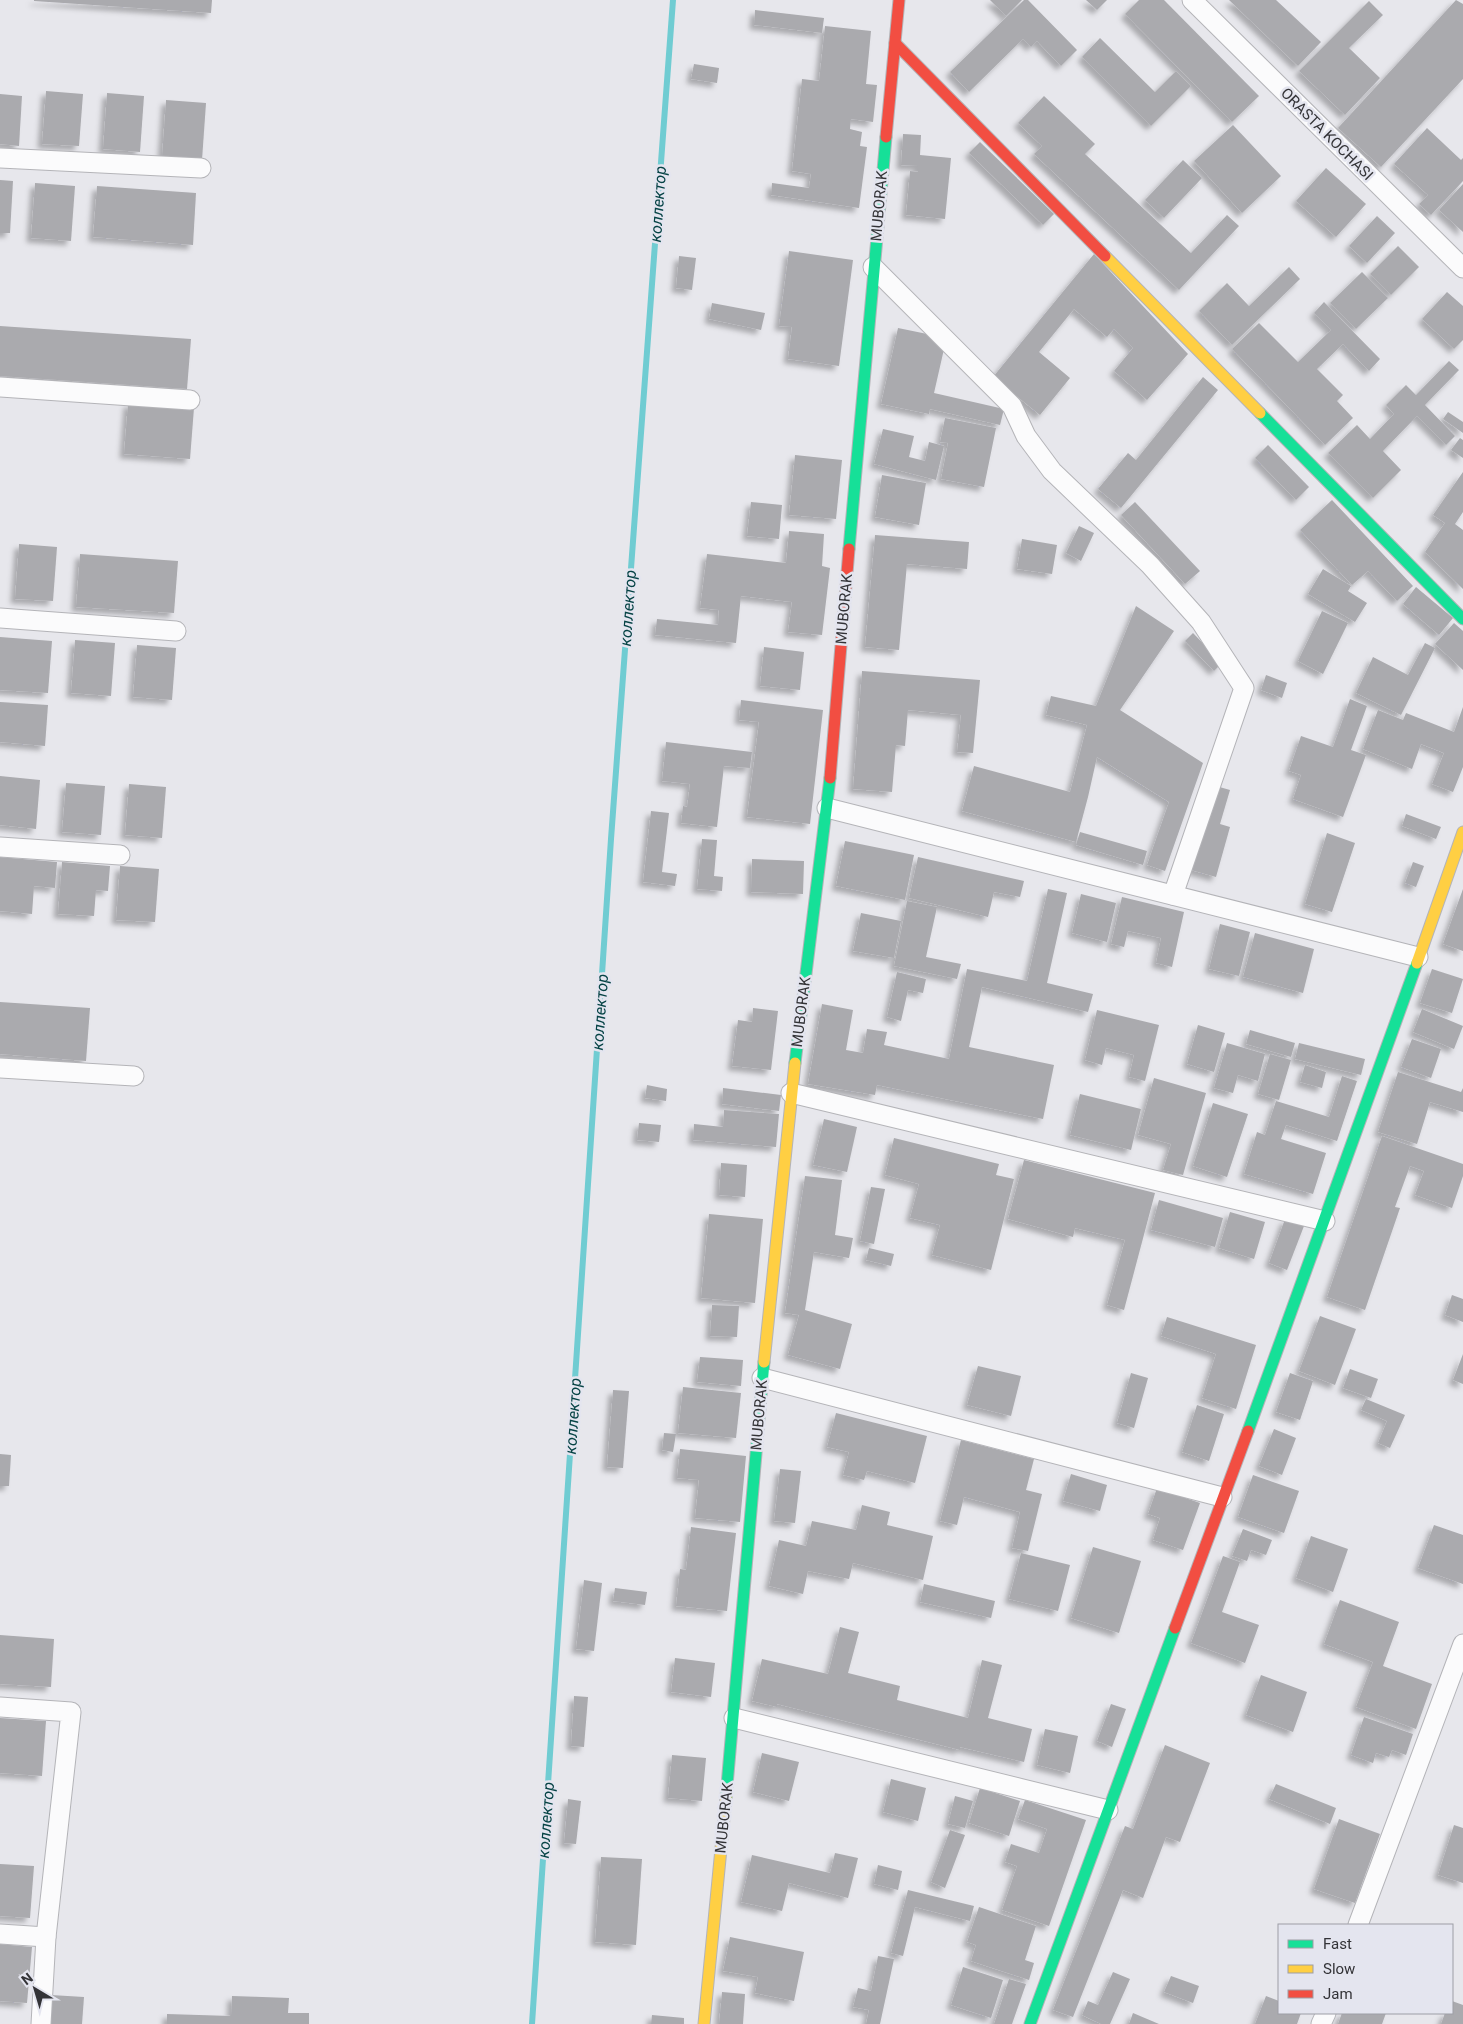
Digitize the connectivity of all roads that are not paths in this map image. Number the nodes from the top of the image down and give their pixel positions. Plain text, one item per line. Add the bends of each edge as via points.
1 (899, 0) edge
2 (1192, 0) edge
3 (894, 43) junction
4 (0, 158) edge
5 (201, 168) dead end
6 (874, 267) junction
7 (1463, 268) edge
8 (0, 387) edge
9 (190, 400) dead end
10 (0, 618) edge
11 (1463, 619) edge
12 (176, 631) dead end
13 (827, 808) junction
14 (1463, 832) edge
15 (0, 847) edge
16 (120, 856) dead end
17 (1173, 895) junction
18 (1418, 957) junction
19 (0, 1068) edge
20 (134, 1076) dead end
21 (791, 1093) junction
22 (1325, 1221) junction
23 (762, 1378) junction
24 (1222, 1498) junction
25 (1463, 1644) edge
26 (0, 1707) edge
27 (734, 1718) junction
28 (1108, 1810) junction
29 (1358, 1924) edge
30 (0, 1934) edge
31 (46, 1937) junction
32 (41, 2024) edge
33 (704, 2024) edge
34 (1030, 2024) edge

1 - 3 street, MUBORAK
2 - 7 street, ORASTA KOCHASI
3 - 6 street, MUBORAK
3 - 11 street
4 - 5 street
6 - 13 street, MUBORAK
6 - 17 street via 1012,406 1026,436 1052,471 1150,565 1201,622 1244,688
8 - 9 street
10 - 12 street
13 - 17 street
13 - 21 street, MUBORAK
14 - 18 street
15 - 16 street
17 - 18 street
18 - 22 street
19 - 20 street
21 - 22 street
21 - 23 street, MUBORAK
22 - 24 street
23 - 24 street
23 - 27 street, MUBORAK
24 - 28 street
25 - 29 street
26 - 31 street via 71,1712
27 - 28 street
27 - 33 street, MUBORAK
28 - 34 street
30 - 31 street
31 - 32 street

